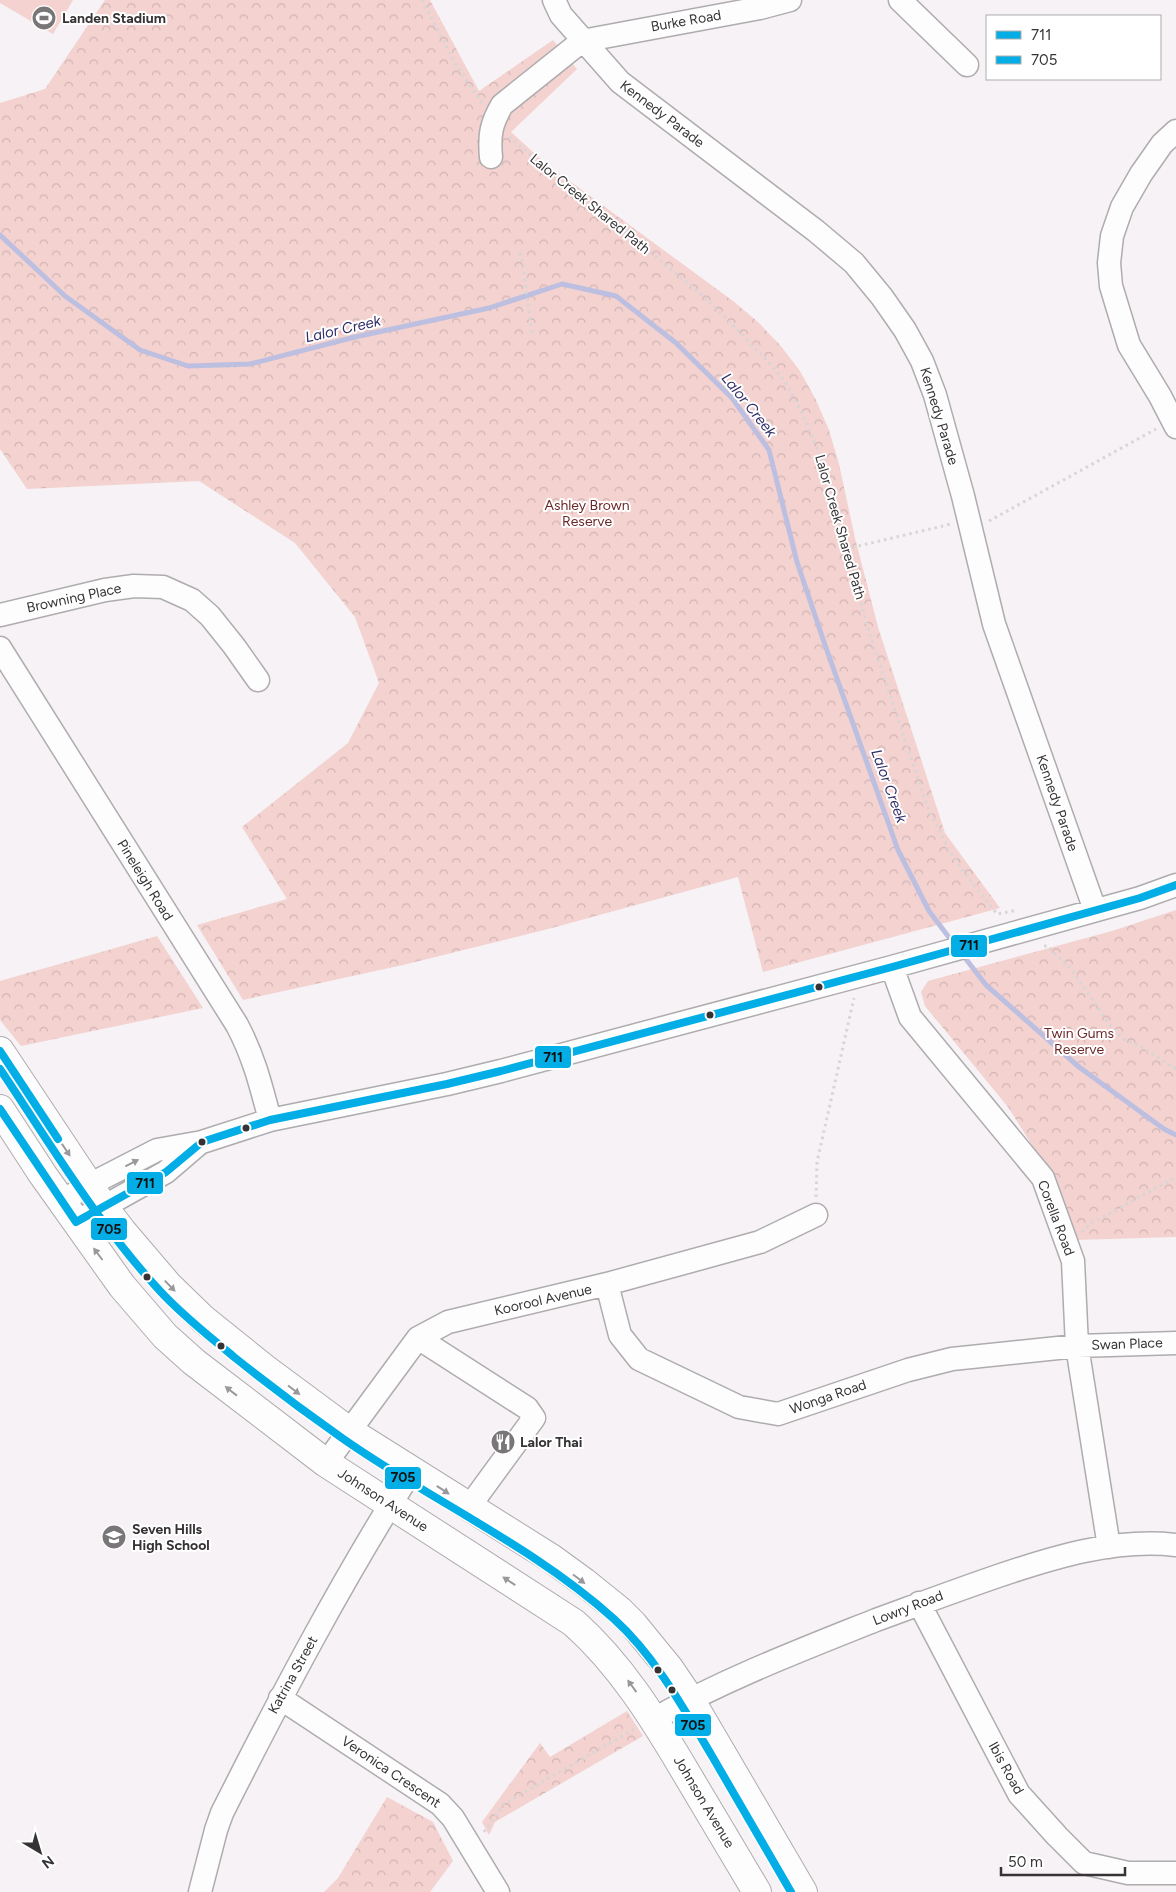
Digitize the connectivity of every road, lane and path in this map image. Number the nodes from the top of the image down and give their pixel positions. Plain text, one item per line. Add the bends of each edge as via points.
1 (422, 0) edge
2 (554, 0) edge
3 (790, 0) edge
4 (900, 0) edge
5 (582, 41) junction
6 (967, 65) dead end
7 (493, 120) junction
8 (1176, 131) edge
9 (491, 157) dead end
10 (520, 253) dead end
11 (532, 336) dead end
12 (1168, 392) edge
13 (1174, 424) edge
14 (969, 524) junction
15 (846, 549) junction
16 (0, 615) edge
17 (0, 648) edge
18 (258, 680) dead end
19 (1176, 885) edge
20 (1023, 909) dead end
21 (1095, 910) junction
22 (1041, 947) dead end
23 (892, 966) junction
24 (854, 998) dead end
25 (0, 1051) edge
26 (1176, 1069) edge
27 (0, 1109) edge
28 (270, 1120) junction
29 (1176, 1176) edge
30 (96, 1196) junction
31 (69, 1212) junction
32 (816, 1215) joint
33 (1079, 1236) dead end
34 (607, 1284) junction
35 (418, 1338) junction
36 (1176, 1343) edge
37 (1078, 1346) junction
38 (349, 1432) junction
39 (326, 1463) junction
40 (412, 1470) junction
41 (390, 1504) junction
42 (469, 1507) junction
43 (1176, 1545) edge
44 (1109, 1547) junction
45 (919, 1604) junction
46 (280, 1698) junction
47 (690, 1698) junction
48 (654, 1719) junction
49 (472, 1848) junction
50 (1176, 1873) edge
51 (200, 1892) edge
52 (498, 1892) edge
53 (757, 1892) edge
54 (803, 1892) edge

1 - 7 path, Lalor Creek Shared Path via 455,63
2 - 5 street, Kennedy Parade via 561,15
3 - 5 street, Burke Road
4 - 6 street
5 - 7 street via 502,105
5 - 14 street, Kennedy Parade via 620,82 854,263 882,297 922,361 935,394
7 - 9 street
7 - 15 path, Lalor Creek Shared Path via 512,141 694,288 775,369 802,413 824,464
8 - 12 street via 1162,144 1122,207 1112,236 1110,263 1111,286 1128,345
10 - 11 path
12 - 13 street
13 - 14 path via 984,524
14 - 15 path via 954,523
14 - 21 street, Kennedy Parade via 994,624
15 - 20 path, Lalor Creek Shared Path via 868,629 935,824 963,871 997,914
16 - 18 street, Browning Place via 105,590 163,586 192,600 210,616
17 - 28 street, Pineleigh Road via 237,1025 257,1069
19 - 21 street
21 - 23 street
22 - 26 path via 1047,946 1071,969 1105,1019 1124,1040
23 - 28 street via 500,1071
23 - 37 street, Corella Road via 910,1017 1042,1178 1073,1261
24 - 32 path via 818,1162
25 -> 30 main road
27 - 31 main road, Johnson Avenue
28 - 30 street via 202,1142 166,1172
29 - 33 path via 1090,1224
30 - 31 street
30 -> 38 main road via 168,1285 203,1319
39 -> 31 main road, Johnson Avenue via 165,1336 122,1286
32 - 34 street, Koorool Avenue via 760,1242
34 - 35 street, Koorool Avenue via 448,1322
34 - 37 street, Wonga Road via 620,1335 639,1359 739,1407 778,1414 908,1370 952,1359
35 - 38 street, Koorool Avenue
35 - 42 street via 528,1408 534,1418
36 - 37 street, Swan Place
37 - 44 street, Corella Road
38 - 39 street, Koorool Avenue
38 - 40 main road
39 - 41 main road, Johnson Avenue
40 - 41 street, Katrina Street
40 -> 42 main road
41 - 46 street, Katrina Street
48 -> 41 main road, Johnson Avenue via 621,1671 590,1637
42 -> 47 main road via 551,1558 620,1611
43 - 44 street, Lowry Road
44 - 45 street, Lowry Road via 1052,1558
45 - 47 street, Lowry Road
45 - 50 street, Ibis Road via 1019,1794 1057,1836 1084,1864 1128,1873
46 - 49 street, Veronica Crescent via 440,1804
46 - 51 street, Katrina Street via 222,1813
47 - 48 street, Lowry Road
47 - 54 main road
48 - 49 path via 504,1804
48 - 53 main road, Johnson Avenue
49 - 52 street, Veronica Crescent

